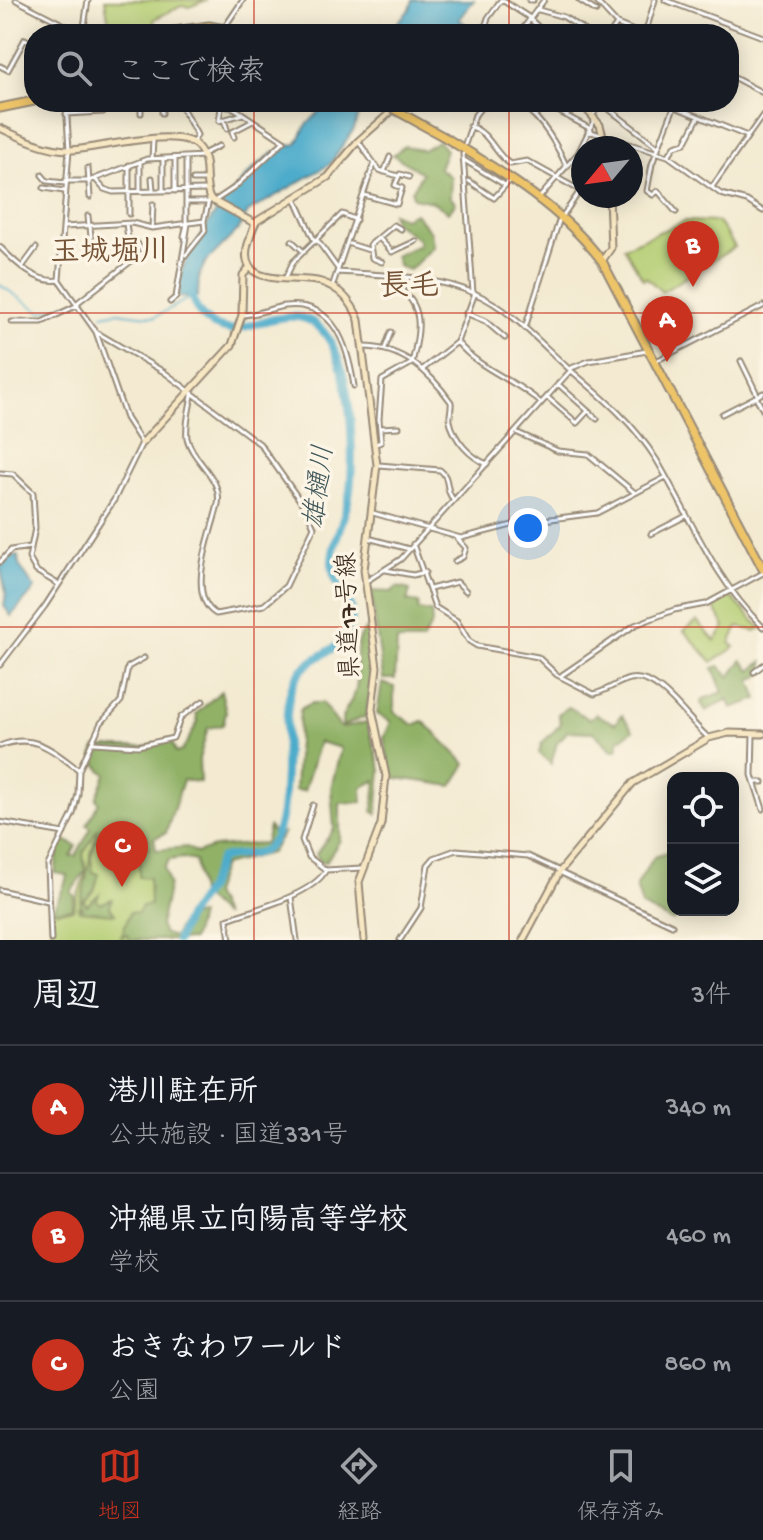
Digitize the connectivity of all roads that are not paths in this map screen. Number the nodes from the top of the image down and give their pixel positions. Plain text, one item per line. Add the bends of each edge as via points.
1 (16, 0) edge
2 (88, 0) edge
3 (243, 0) edge
4 (502, 0) edge
5 (579, 0) edge
6 (595, 0) edge
7 (655, 0) edge
8 (665, 0) edge
9 (542, 1) edge
10 (539, 10) junction
11 (596, 11) dead end
12 (529, 18) junction
13 (63, 24) edge
14 (84, 24) edge
15 (228, 24) edge
16 (486, 24) edge
17 (525, 24) edge
18 (535, 24) edge
19 (575, 24) edge
20 (617, 24) edge
21 (645, 24) edge
22 (729, 24) edge
23 (739, 28) edge
24 (763, 37) edge
25 (24, 41) edge
26 (0, 66) edge
27 (739, 80) edge
28 (763, 93) edge
29 (24, 103) edge
30 (0, 108) edge
31 (103, 112) dead end
32 (184, 112) edge
33 (220, 112) edge
34 (240, 112) edge
35 (391, 112) edge
36 (399, 112) edge
37 (478, 112) edge
38 (530, 112) edge
39 (558, 112) edge
40 (589, 112) edge
41 (596, 112) edge
42 (612, 112) edge
43 (673, 112) edge
44 (684, 112) edge
45 (66, 114) joint
46 (243, 114) junction
47 (763, 115) edge
48 (594, 117) junction
49 (698, 118) junction
50 (224, 120) junction
51 (253, 121) junction
52 (470, 126) junction
53 (0, 128) edge
54 (227, 129) dead end
55 (588, 130) junction
56 (604, 135) junction
57 (747, 136) junction
58 (234, 137) dead end
59 (153, 140) junction
60 (358, 141) junction
61 (193, 143) junction
62 (465, 144) dead end
63 (219, 146) dead end
64 (69, 150) junction
65 (657, 150) junction
66 (463, 154) dead end
67 (203, 155) junction
68 (668, 156) junction
69 (390, 157) dead end
70 (501, 157) junction
71 (163, 158) junction
72 (175, 158) junction
73 (152, 159) junction
74 (186, 159) junction
75 (463, 160) junction
76 (140, 161) junction
77 (374, 163) junction
78 (129, 165) junction
79 (493, 167) junction
80 (567, 167) junction
81 (88, 168) dead end
82 (384, 172) junction
83 (42, 175) dead end
84 (399, 177) junction
85 (409, 177) dead end
86 (152, 178) dead end
87 (175, 178) junction
88 (185, 178) junction
89 (95, 179) junction
90 (193, 180) dead end
91 (206, 180) junction
92 (557, 180) junction
93 (89, 181) junction
94 (469, 181) dead end
95 (65, 182) junction
96 (508, 182) junction
97 (571, 187) edge
98 (712, 187) junction
99 (44, 188) dead end
100 (153, 190) junction
101 (206, 190) junction
102 (64, 191) junction
103 (140, 191) junction
104 (163, 191) junction
105 (175, 191) junction
106 (185, 191) junction
107 (129, 192) junction
108 (364, 195) junction
109 (90, 197) dead end
110 (295, 198) junction
111 (538, 199) junction
112 (186, 202) junction
113 (212, 202) junction
114 (153, 204) dead end
115 (571, 205) edge
116 (609, 208) edge
117 (763, 211) edge
118 (676, 212) dead end
119 (129, 214) dead end
120 (88, 216) dead end
121 (561, 217) junction
122 (356, 220) junction
123 (204, 221) junction
124 (254, 223) junction
125 (126, 224) junction
126 (187, 224) junction
127 (90, 226) junction
128 (64, 227) junction
129 (152, 228) junction
130 (401, 229) dead end
131 (375, 233) dead end
132 (184, 236) dead end
133 (91, 237) dead end
134 (380, 238) junction
135 (292, 241) dead end
136 (316, 241) junction
137 (416, 241) dead end
138 (349, 243) junction
139 (0, 247) edge
140 (36, 248) dead end
141 (369, 250) junction
142 (304, 252) junction
143 (184, 257) junction
144 (602, 261) junction
145 (382, 262) dead end
146 (22, 267) junction
147 (249, 268) junction
148 (338, 270) junction
149 (407, 278) junction
150 (285, 279) junction
151 (59, 280) junction
152 (332, 287) junction
153 (474, 293) junction
154 (170, 302) dead end
155 (77, 304) junction
156 (763, 306) edge
157 (466, 313) junction
158 (242, 315) junction
159 (12, 322) dead end
160 (525, 328) junction
161 (96, 332) junction
162 (391, 332) dead end
163 (505, 338) dead end
164 (457, 342) junction
165 (362, 347) junction
166 (385, 348) junction
167 (650, 351) junction
168 (655, 361) junction
169 (741, 361) dead end
170 (412, 363) junction
171 (423, 369) junction
172 (570, 370) junction
173 (558, 384) junction
174 (354, 386) dead end
175 (190, 393) junction
176 (759, 395) edge
177 (547, 397) junction
178 (541, 403) junction
179 (763, 410) edge
180 (588, 411) junction
181 (722, 414) dead end
182 (597, 419) dead end
183 (399, 427) dead end
184 (380, 428) junction
185 (516, 432) junction
186 (142, 443) junction
187 (375, 445) junction
188 (487, 464) junction
189 (377, 465) junction
190 (0, 473) edge
191 (666, 477) junction
192 (635, 493) junction
193 (454, 500) junction
194 (372, 512) junction
195 (686, 516) junction
196 (426, 530) junction
197 (651, 534) dead end
198 (368, 538) junction
199 (457, 538) junction
200 (413, 544) junction
201 (30, 547) junction
202 (409, 549) junction
203 (455, 561) dead end
204 (0, 562) edge
205 (385, 569) junction
206 (763, 571) edge
207 (425, 572) junction
208 (365, 582) junction
209 (58, 584) junction
210 (430, 589) junction
211 (466, 591) dead end
212 (730, 592) junction
213 (763, 627) edge
214 (144, 658) dead end
215 (0, 665) edge
216 (763, 665) edge
217 (754, 672) dead end
218 (561, 676) junction
219 (203, 701) dead end
220 (753, 733) junction
221 (763, 734) edge
222 (709, 738) junction
223 (94, 743) junction
224 (0, 746) edge
225 (79, 770) junction
226 (754, 782) junction
227 (763, 782) edge
228 (313, 805) dead end
229 (763, 809) edge
230 (0, 822) edge
231 (64, 833) junction
232 (362, 868) junction
233 (326, 870) junction
234 (559, 871) junction
235 (0, 890) edge
236 (291, 897) junction
237 (48, 901) junction
238 (672, 925) dead end
239 (51, 940) edge
240 (230, 940) edge
241 (297, 940) edge
242 (364, 940) edge
243 (400, 940) edge
244 (523, 940) edge

1 - 13 street
2 - 14 street
3 - 15 street
4 - 12 street
4 - 16 street
5 - 11 street
6 - 20 street
7 - 21 street
8 - 22 street
9 - 10 street
10 - 12 street
10 - 19 street
12 - 17 street
12 - 18 street
23 - 24 street
25 - 26 street via 8,70
27 - 28 street
29 - 30 highway
31 - 45 street
32 - 61 street via 197,135
33 - 50 street via 219,121
34 - 46 street
35 - 60 main road
36 - 79 highway, bridge
37 - 52 street
38 - 80 street
39 - 55 street
40 - 48 main road
41 - 48 street
42 - 65 street
43 - 65 street
44 - 49 street
45 - 64 street
46 - 50 street
46 - 51 street
47 - 57 street
48 - 55 street
48 - 56 main road
49 - 57 street
49 - 68 street via 685,143
50 - 54 street
51 - 58 street via 232,132
51 - 113 street via 284,141
52 - 62 street
52 - 70 street via 486,133
53 - 64 main road
55 - 56 street
55 - 80 street
56 - 65 street
57 - 98 street
59 - 61 main road via 180,138
59 - 64 main road
59 - 73 street
60 - 77 street
60 - 110 main road via 328,177
61 - 67 main road
63 - 67 street
64 - 95 street
65 - 68 street
65 - 118 street via 647,191 658,191
66 - 75 street
67 - 74 street
67 - 91 main road
68 - 98 street
69 - 82 street
70 - 79 street
70 - 92 street via 514,166 527,161
71 - 72 street
71 - 73 street
71 - 104 street
72 - 74 street
72 - 87 street
73 - 76 street
74 - 88 street
75 - 96 street
75 - 153 street
76 - 78 street
76 - 103 street
77 - 82 street
77 - 108 street
78 - 89 street
78 - 107 street
79 - 96 highway
80 - 92 street
81 - 93 street
82 - 84 street
83 - 95 street via 47,181
84 - 85 street
84 - 108 street via 397,204
86 - 100 street
87 - 88 street
87 - 105 street
88 - 106 street
89 - 93 street
89 - 107 street via 104,189
90 - 91 street
91 - 101 main road
92 - 97 street
92 - 111 street
93 - 95 street
93 - 109 street
94 - 96 street via 494,198
95 - 102 street
96 - 111 highway
98 - 117 street
99 - 102 street
100 - 103 street
100 - 104 street
101 - 106 street
101 - 113 main road
102 - 128 street
103 - 107 street
104 - 105 street
105 - 106 street
106 - 112 street
107 - 119 street
108 - 122 street
110 - 124 main road
110 - 136 street
111 - 121 highway
112 - 113 street
112 - 126 street
113 - 123 street
113 - 124 main road
114 - 129 street
115 - 121 street
116 - 144 main road via 610,252
120 - 127 street
121 - 144 highway
121 - 160 street
122 - 136 street via 342,214
122 - 138 street
123 - 126 street
123 - 143 street via 205,231
124 - 147 main road via 245,255
125 - 127 street
125 - 129 street
125 - 155 street via 128,238 143,252
126 - 129 street
126 - 132 street
126 - 143 street
127 - 128 street
127 - 133 street
128 - 151 street
130 - 134 street via 394,225
131 - 134 street
134 - 137 street via 392,252
134 - 141 street
135 - 142 street
136 - 142 street
136 - 148 street
138 - 141 street
138 - 148 street
139 - 146 street
140 - 146 street
141 - 145 street
142 - 150 street
143 - 154 street via 176,297
144 - 167 highway
146 - 151 street
147 - 150 main road
147 - 158 main road via 243,275
148 - 149 street
148 - 152 street
149 - 153 street
149 - 170 street via 402,291 420,327
150 - 152 main road
151 - 155 street
152 - 165 main road, 県道17号線 via 355,310
153 - 157 street
153 - 160 street
155 - 159 street via 42,322
155 - 161 street
156 - 168 street
157 - 163 street
157 - 164 street
158 - 174 street via 293,306 323,316 346,343
158 - 175 main road via 232,345
160 - 172 street
161 - 175 street
161 - 186 street via 126,418
162 - 166 street
164 - 171 street
164 - 178 street via 473,360
165 - 166 street
165 - 187 main road, 県道17号線
166 - 170 street
167 - 168 highway
167 - 172 street via 589,361
168 - 206 highway
169 - 176 street
170 - 171 street
170 - 184 street via 382,380
171 - 188 street via 451,402 451,422 464,447
172 - 173 street
172 - 191 street via 621,412
173 - 177 street
173 - 180 street
175 - 175 street via 260,444 314,527 286,586 264,605 216,614 205,603 201,555 219,502 218,489 188,440
175 - 186 main road
176 - 179 street
176 - 181 street
177 - 178 street
177 - 180 street via 577,423
178 - 185 street
180 - 182 street
183 - 184 street
184 - 187 street via 381,442
185 - 188 street
185 - 192 street via 558,451 588,454
186 - 209 street via 114,500
187 - 189 main road, 県道17号線
188 - 193 street
189 - 193 street via 440,470
189 - 194 main road, 県道17号線
190 - 201 street via 13,474 33,493
191 - 192 street
191 - 195 street
192 - 199 street via 597,513
193 - 196 street
194 - 196 street
194 - 198 main road, 県道17号線
195 - 197 street
195 - 212 street
196 - 199 street
196 - 200 street
198 - 202 street
198 - 208 main road, 県道17号線
199 - 203 street via 466,548
200 - 202 street
200 - 207 street
201 - 204 street via 11,550
201 - 209 street via 32,566
202 - 205 street
205 - 207 street
205 - 208 street
206 - 212 street
207 - 210 street
208 - 232 main road, 県道17号線 via 377,667 372,717 386,776 381,824
209 - 215 street
210 - 211 street via 457,582
210 - 218 street via 435,607 457,621 469,641 488,651 538,657
212 - 213 street
212 - 218 street via 635,625
214 - 223 street via 128,667 121,701 101,723
216 - 217 street
218 - 222 street via 594,694 631,679 648,682 673,699 691,725
219 - 223 street via 181,717 173,738 138,746
220 - 221 main road
220 - 222 main road
220 - 226 street
222 - 234 main road via 633,783
223 - 225 street
224 - 225 street via 43,743
225 - 231 street via 78,794
226 - 227 street
226 - 229 street
228 - 233 street via 302,840 309,857
230 - 231 street
231 - 237 street via 48,865
232 - 233 street
232 - 242 main road, 県道17号線 via 358,892
233 - 236 street
234 - 238 street
234 - 243 street via 528,856 445,853 428,865 421,908
234 - 244 main road
235 - 237 street
236 - 240 street via 227,919
236 - 241 street
237 - 239 street

